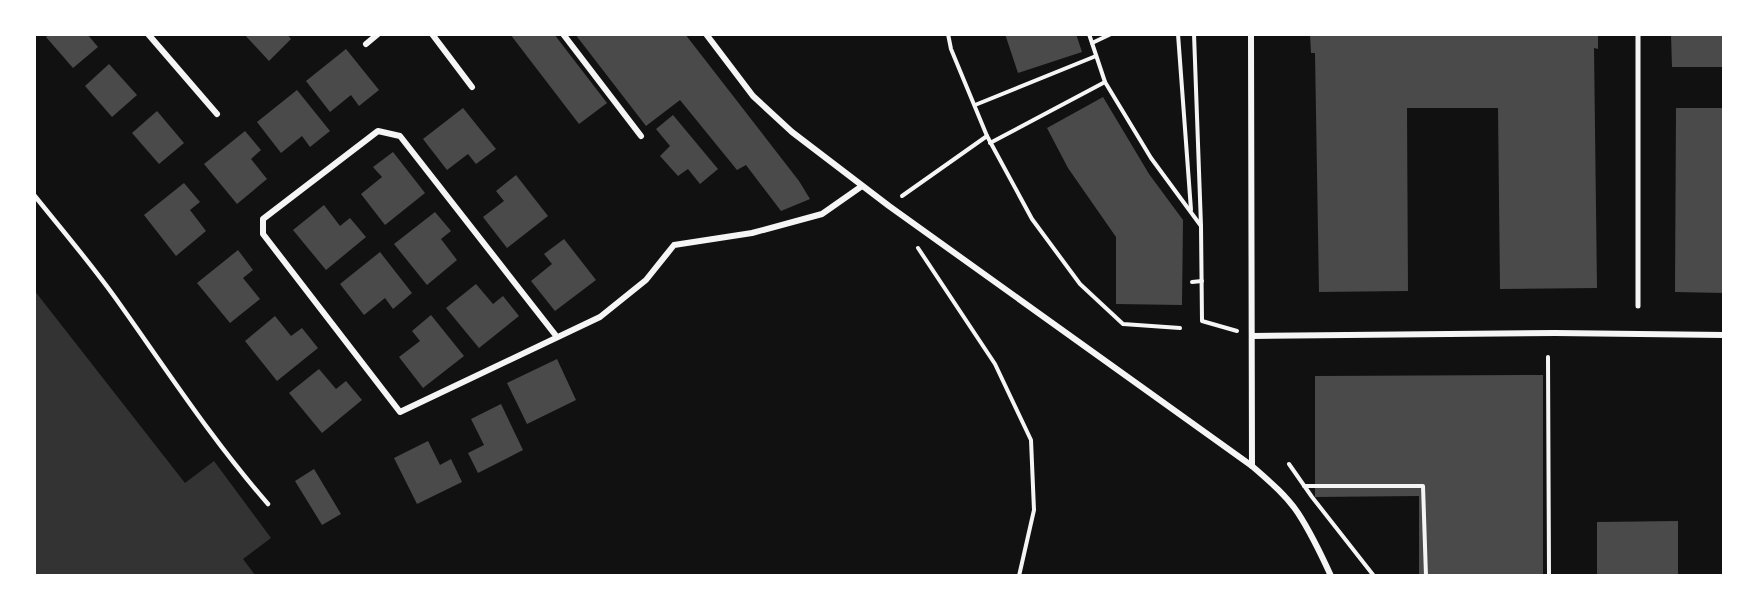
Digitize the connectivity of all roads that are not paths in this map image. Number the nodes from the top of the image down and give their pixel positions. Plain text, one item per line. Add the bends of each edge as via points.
1 (148, 34) edge
2 (378, 34) edge
3 (432, 34) edge
4 (563, 34) edge
5 (706, 34) edge
6 (1251, 34) edge
7 (1638, 34) edge
8 (366, 44) dead end
9 (472, 87) dead end
10 (217, 114) dead end
11 (641, 136) dead end
12 (862, 186) junction
13 (34, 195) edge
14 (1638, 306) dead end
15 (1724, 335) edge
16 (1252, 336) junction
17 (557, 337) junction
18 (1252, 466) junction
19 (268, 504) dead end
20 (1331, 576) edge

1 - 10 street
2 - 8 street
3 - 9 street
4 - 11 street
5 - 12 street via 753,96
6 - 16 street
7 - 14 street
12 - 17 street via 822,214 752,233 674,245 646,280 600,317
12 - 18 street
13 - 19 lane via 118,301 233,464
15 - 16 street
16 - 18 street
17 - 17 street via 400,412 263,234 263,219 378,130 400,136
18 - 20 street via 1297,511

